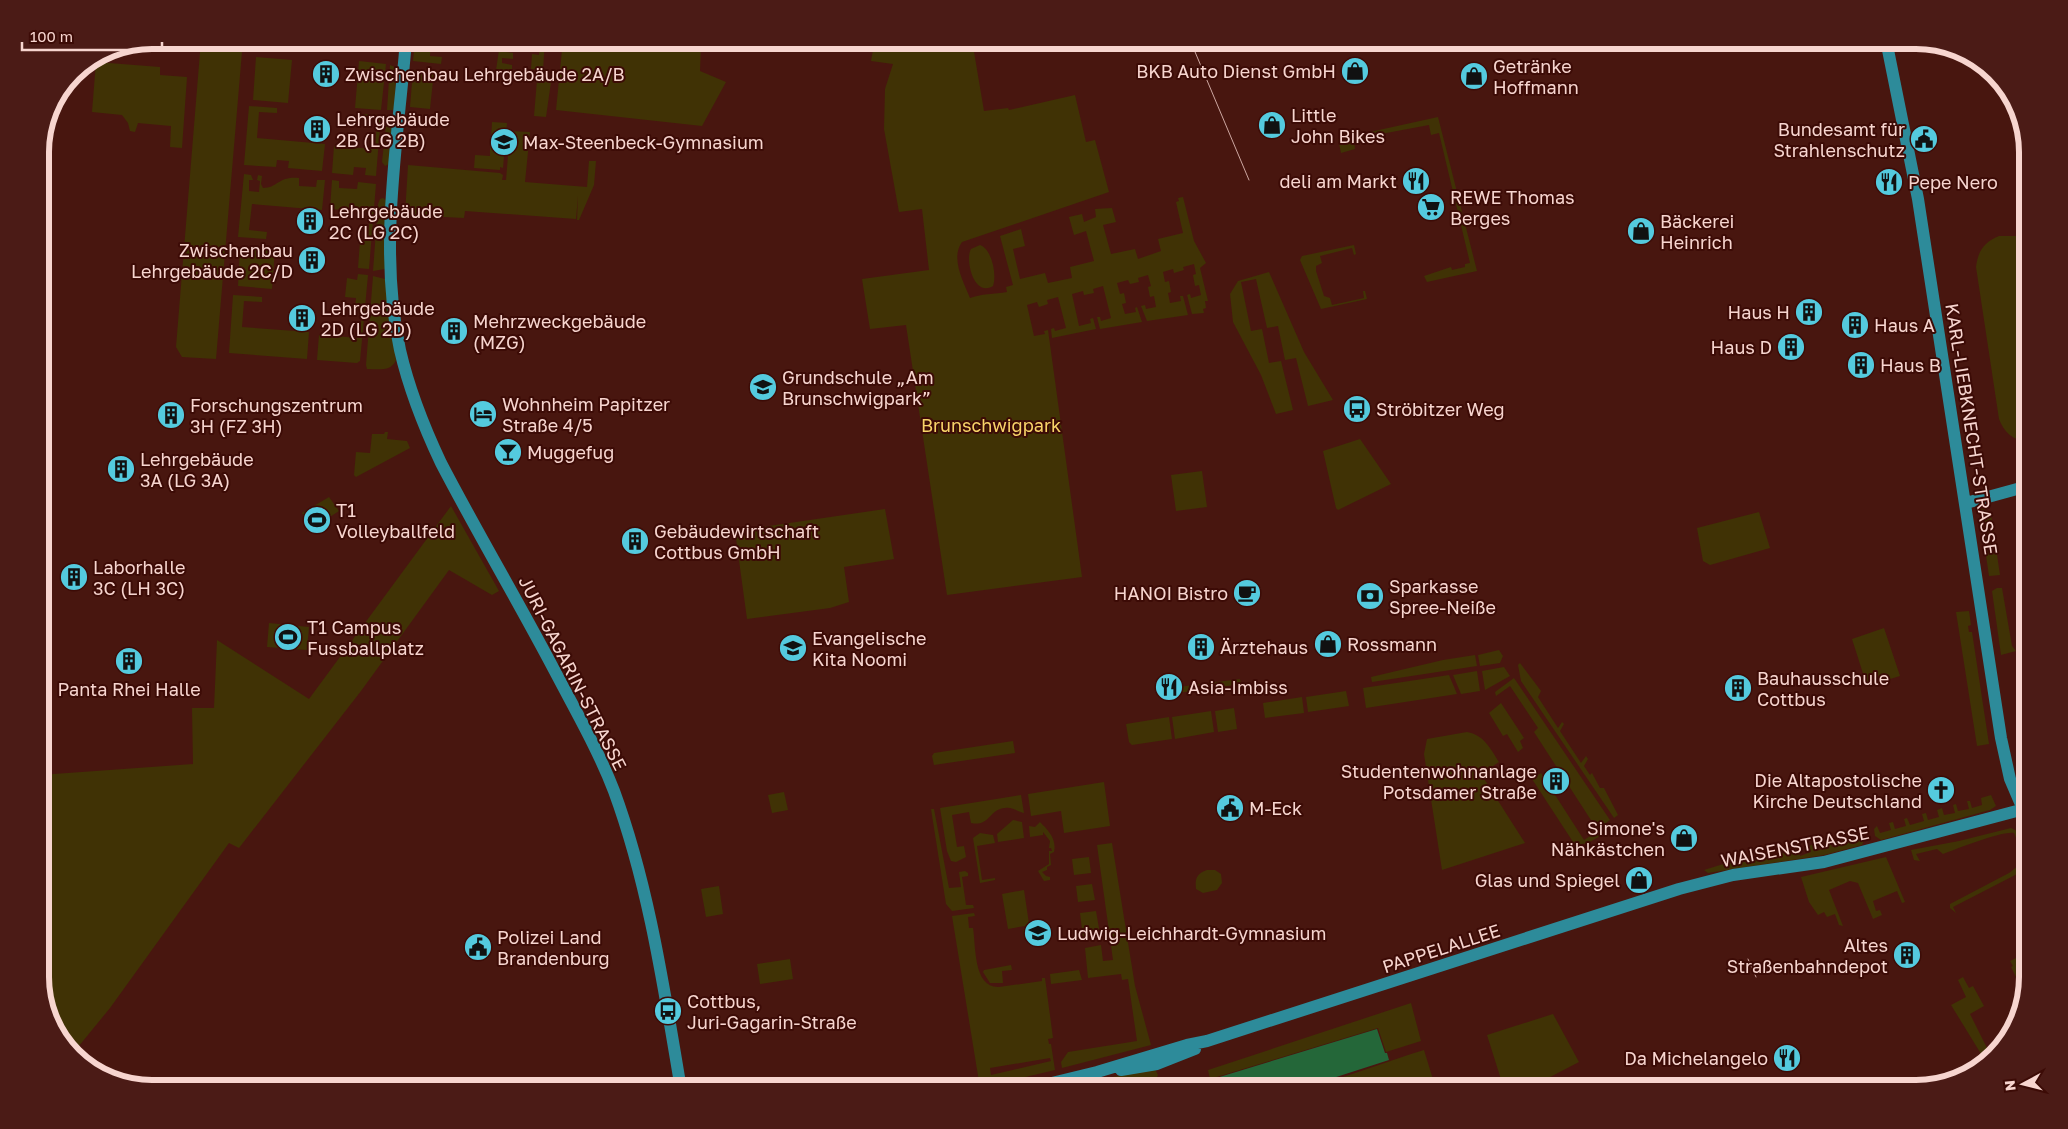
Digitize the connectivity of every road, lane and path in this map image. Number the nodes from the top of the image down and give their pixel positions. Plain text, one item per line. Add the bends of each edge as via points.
1 (405, 49) edge
2 (1888, 49) edge
3 (2019, 488) edge
4 (1966, 503) junction
5 (2019, 798) edge
6 (2019, 815) edge
7 (1685, 887) joint
8 (679, 1080) edge
9 (1064, 1080) edge

1 - 8 main road, JURI-GAGARIN-STRASSE via 390,252 396,322 406,376 441,463 578,714 613,790 645,901
2 - 4 main road, KARL-LIEBKNECHT-STRASSE via 1918,199
3 - 4 main road
4 - 5 main road, KARL-LIEBKNECHT-STRASSE via 2001,738 2010,779
6 - 7 main road, WAISENSTRASSE via 1824,862 1733,875
7 - 9 main road, PAPPELALLEE via 1207,1041

